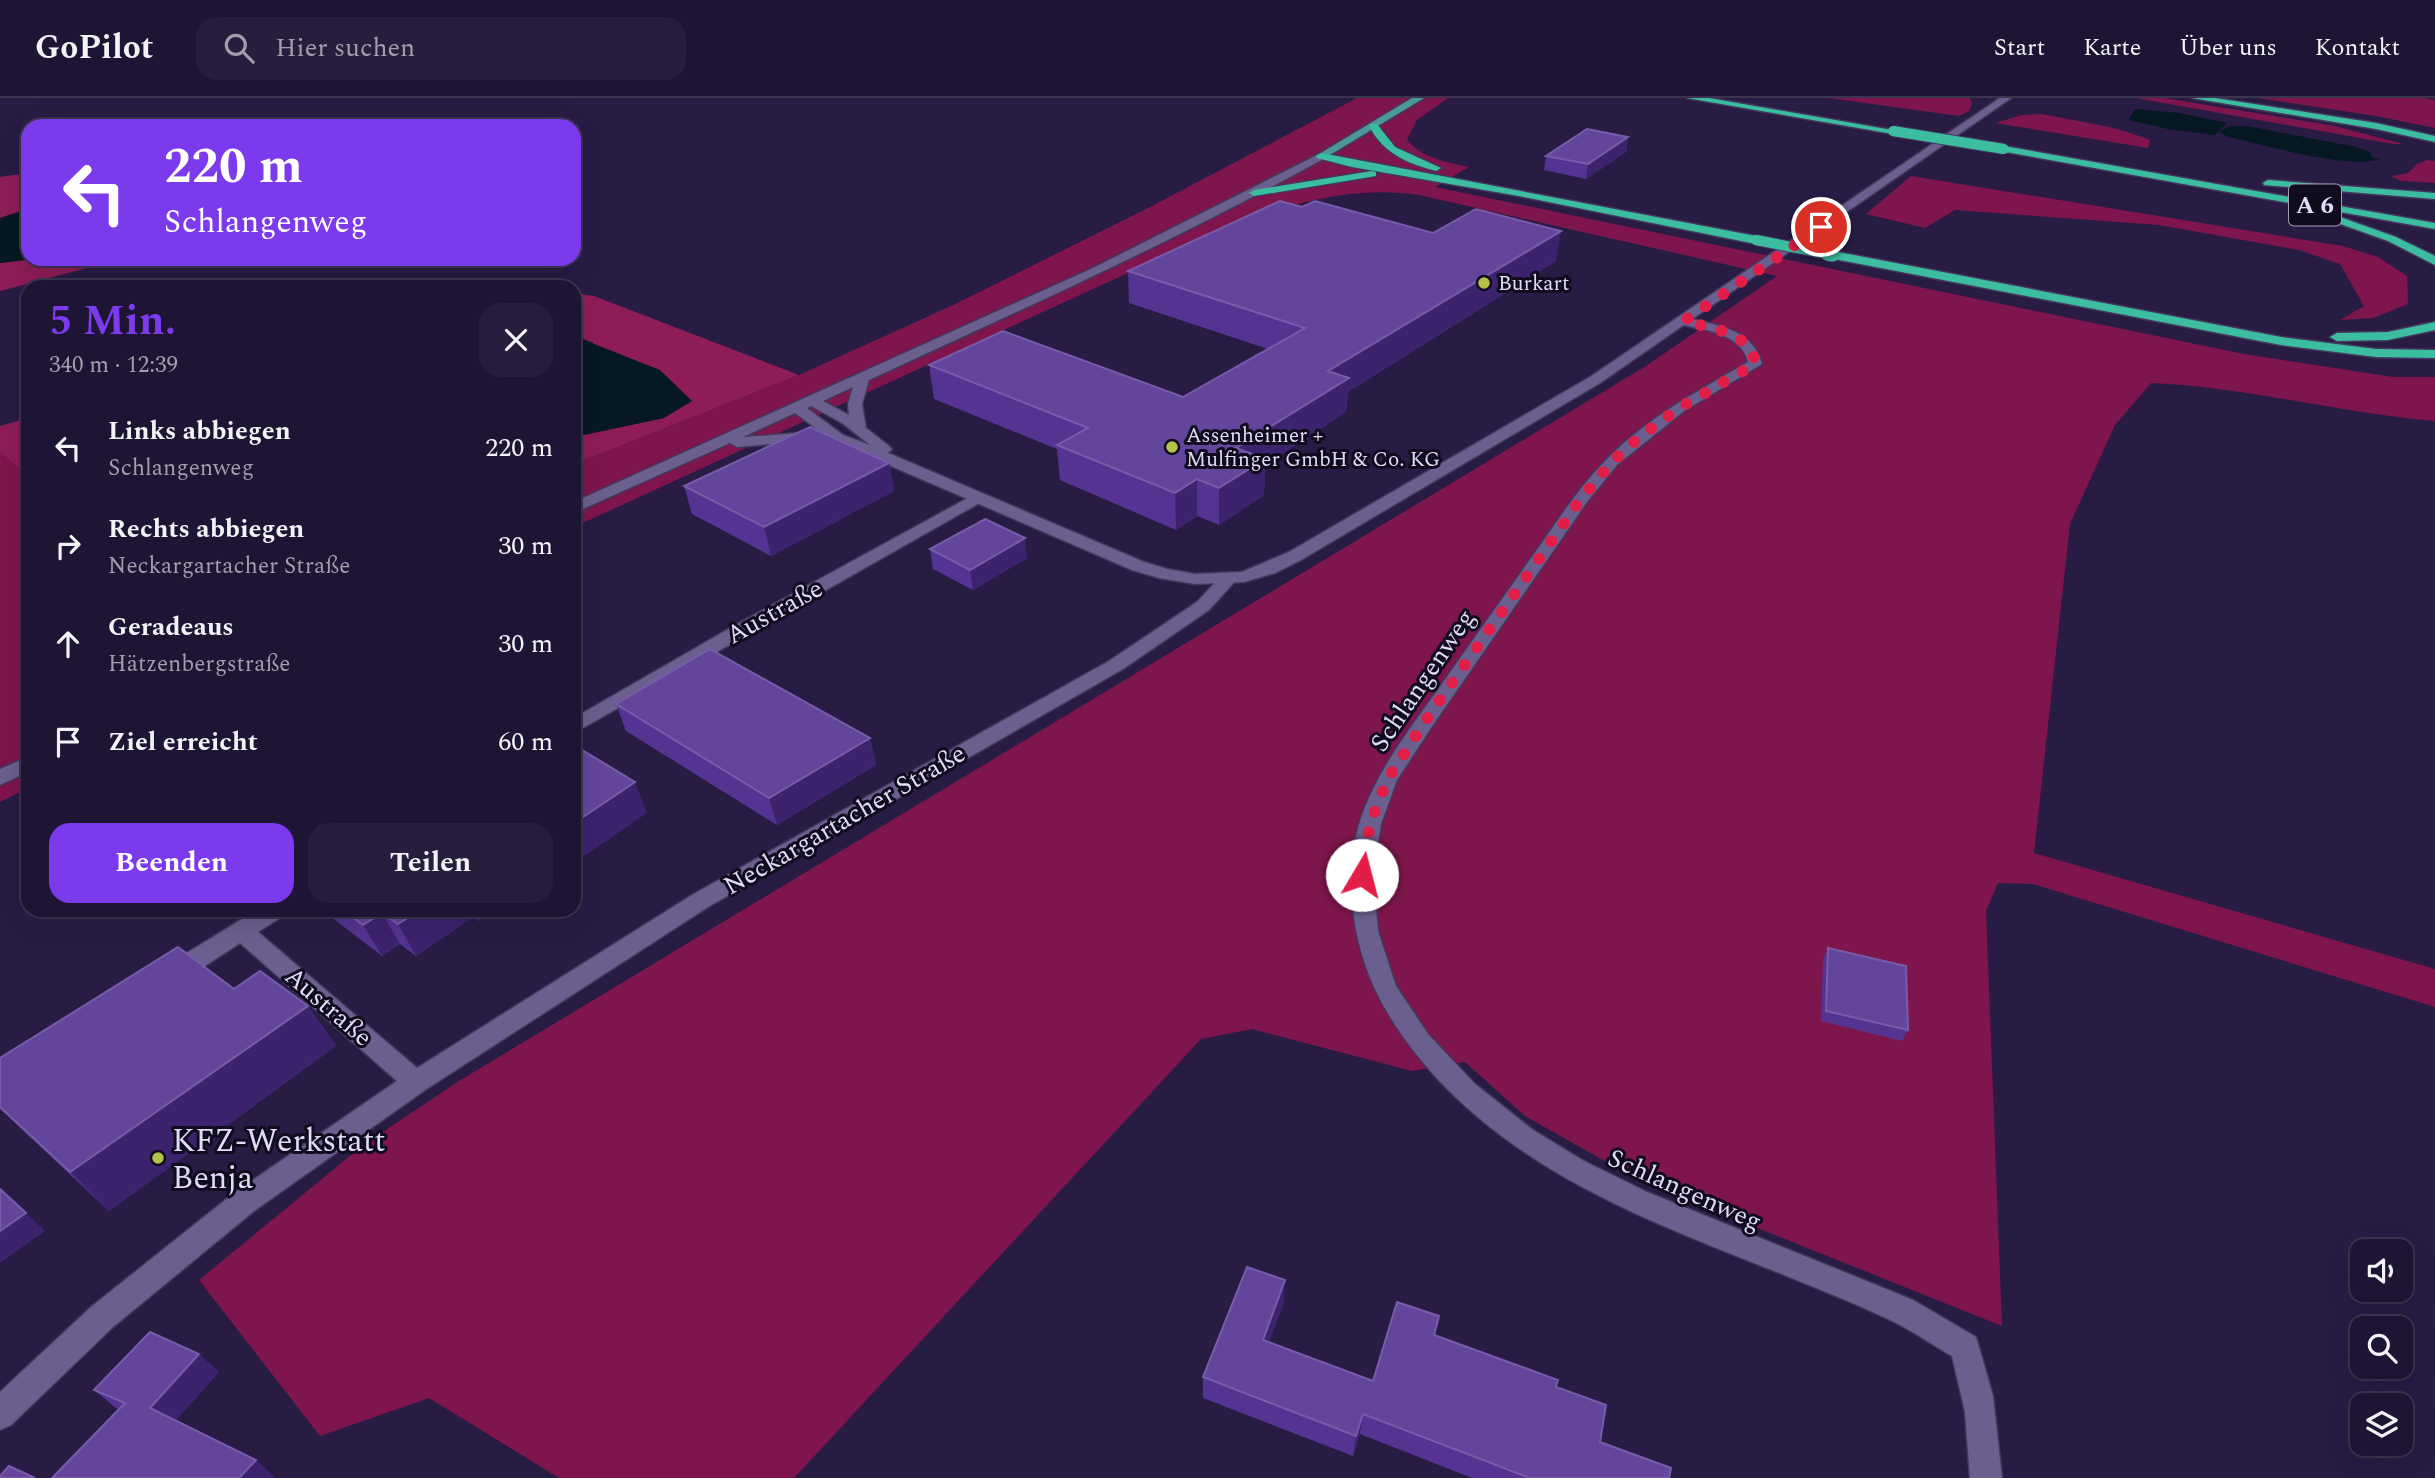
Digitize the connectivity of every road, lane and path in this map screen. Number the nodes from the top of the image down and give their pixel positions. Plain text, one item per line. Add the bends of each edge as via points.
1 (1419, 98) edge
2 (1692, 98) edge
3 (2006, 98) edge
4 (2197, 98) edge
5 (2218, 98) edge
6 (1374, 126) junction
7 (1946, 128) dead end
8 (2435, 136) edge
9 (2067, 148) dead end
10 (1326, 153) junction
11 (1402, 173) junction
12 (1465, 176) junction
13 (2195, 183) junction
14 (1254, 193) junction
15 (2435, 196) edge
16 (2397, 205) dead end
17 (2435, 226) edge
18 (1758, 238) junction
19 (1835, 253) junction
20 (2435, 261) edge
21 (1684, 321) junction
22 (2435, 326) edge
23 (2435, 354) edge
24 (862, 379) junction
25 (813, 401) junction
26 (798, 408) junction
27 (859, 429) junction
28 (838, 438) junction
29 (721, 443) junction
30 (903, 464) junction
31 (977, 498) junction
32 (581, 505) edge
33 (1228, 579) junction
34 (581, 723) edge
35 (21, 768) edge
36 (0, 778) edge
37 (264, 917) edge
38 (242, 931) junction
39 (150, 988) edge
40 (416, 1082) junction
41 (0, 1414) edge
42 (1986, 1478) edge

1 - 6 main road
2 - 13 highway, A 6, bridge
3 - 21 street
4 - 8 highway
5 - 8 highway
6 - 10 main road
6 - 12 highway via 1381,142 1398,154
7 - 9 highway
10 - 11 highway
10 - 12 highway
10 - 14 street
11 - 14 highway via 1351,176
11 - 18 highway
12 - 18 highway
13 - 17 highway, A 6
13 - 20 highway via 2340,220
14 - 24 street
15 - 16 highway, A 6 via 2263,182
18 - 19 highway, bridge
19 - 22 highway via 2278,332 2356,337
19 - 23 highway via 2281,341 2376,353
21 - 33 street via 1595,380 1295,556 1269,569
21 - 42 street, Schlangenweg via 1739,339 1750,348 1755,364 1679,408 1612,462 1581,499 1426,720 1387,780 1370,824 1362,875 1366,931 1385,989 1419,1041 1466,1093 1523,1138 1637,1201 1902,1310 1965,1348 1978,1387
24 - 25 street
24 - 27 street via 855,404
25 - 26 street
25 - 27 street
26 - 28 street
26 - 29 street
27 - 30 street
28 - 29 street
28 - 30 street
29 - 32 street
30 - 31 street
31 - 33 street via 1138,566 1195,579
31 - 34 street, Austraße
33 - 40 street, Neckargartacher Straße via 1203,606 1116,665 700,901
35 - 36 street
37 - 38 street
38 - 39 street
38 - 40 street, Austraße
40 - 41 street, Neckargartacher Straße via 244,1202 102,1317

